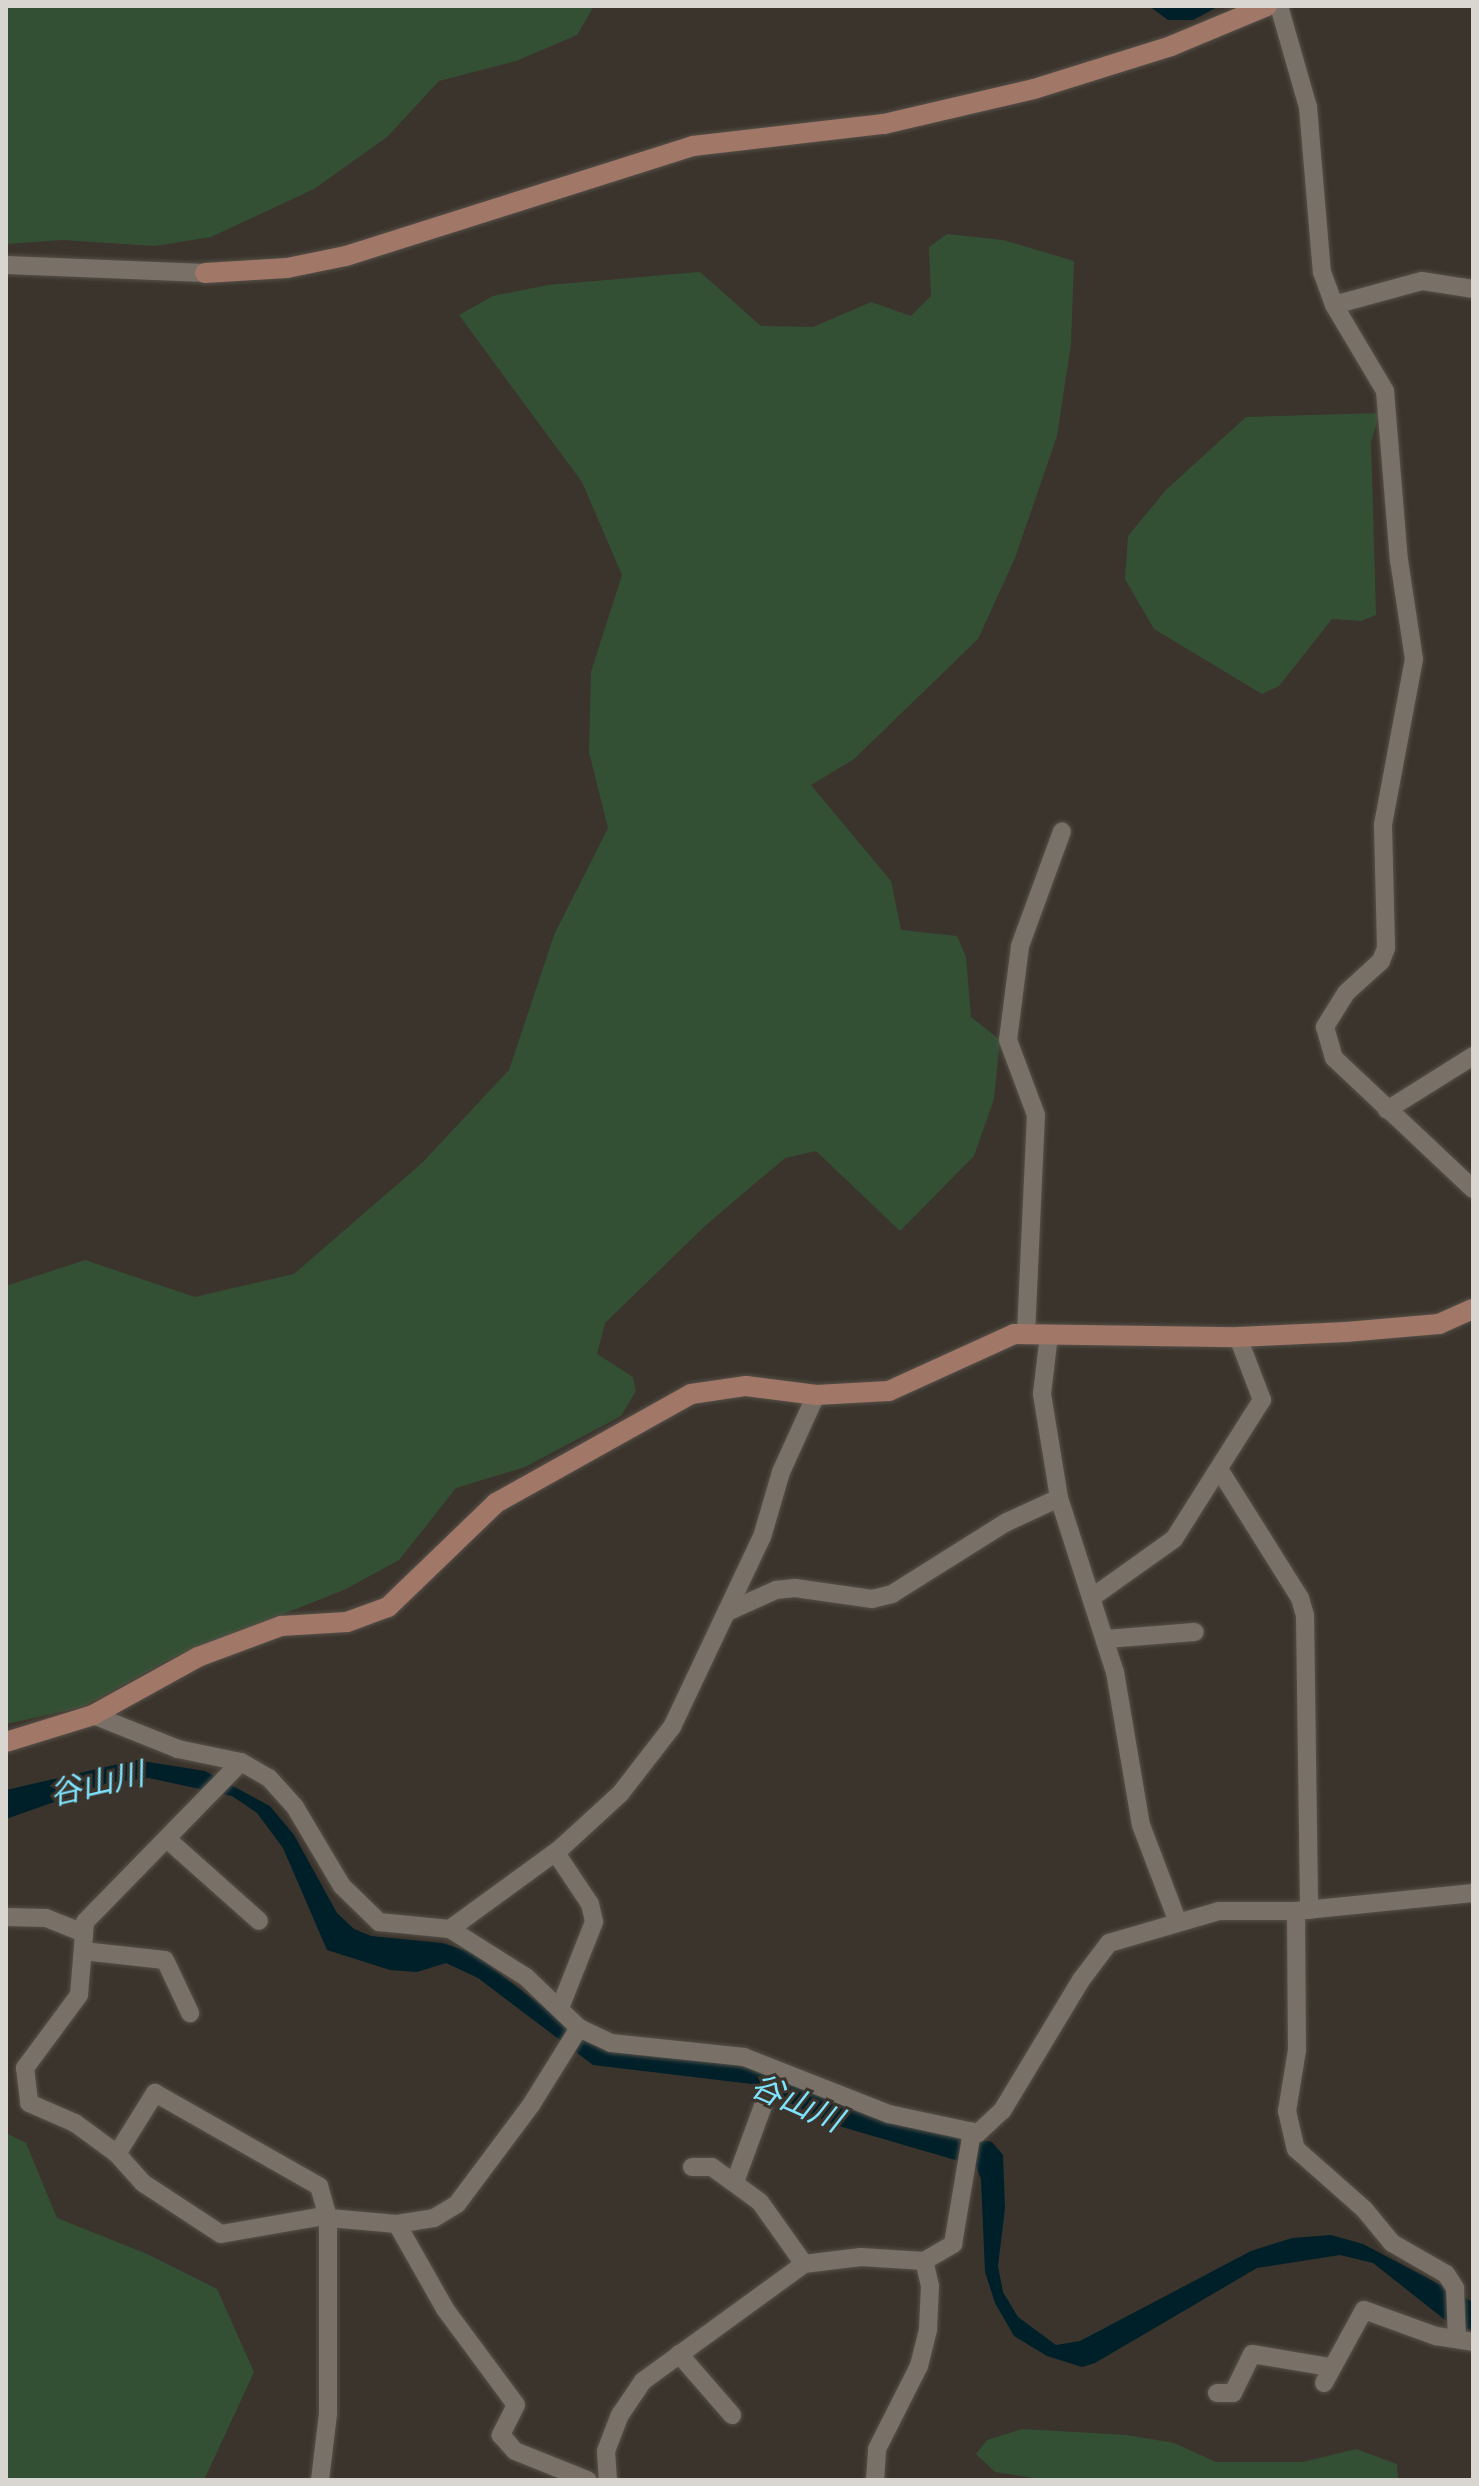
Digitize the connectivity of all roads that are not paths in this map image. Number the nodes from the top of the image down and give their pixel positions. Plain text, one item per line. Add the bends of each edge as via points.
1 (1267, 6) edge
2 (1279, 6) edge
3 (6, 265) edge
4 (205, 273) joint
5 (1473, 289) edge
6 (1334, 305) junction
7 (1062, 831) dead end
8 (1473, 1056) edge
9 (1387, 1110) junction
10 (1473, 1189) edge
11 (1473, 1309) edge
12 (1026, 1334) junction
13 (1049, 1335) junction
14 (1238, 1337) junction
15 (816, 1395) junction
16 (1219, 1469) junction
17 (1059, 1498) junction
18 (1094, 1596) junction
19 (727, 1612) junction
20 (1195, 1632) dead end
21 (1106, 1639) junction
22 (93, 1715) junction
23 (6, 1742) edge
24 (241, 1762) junction
25 (167, 1839) junction
26 (556, 1853) junction
27 (1473, 1893) edge
28 (1302, 1911) junction
29 (6, 1917) edge
30 (1177, 1920) junction
31 (259, 1921) dead end
32 (450, 1929) junction
33 (84, 1942) junction
34 (560, 2008) junction
35 (190, 2013) dead end
36 (579, 2028) junction
37 (763, 2106) dead end
38 (972, 2132) junction
39 (117, 2154) junction
40 (692, 2167) dead end
41 (735, 2182) junction
42 (328, 2218) junction
43 (397, 2224) junction
44 (924, 2261) junction
45 (804, 2264) junction
46 (1465, 2340) edge
47 (679, 2354) junction
48 (1217, 2393) dead end
49 (732, 2415) dead end
50 (320, 2480) edge
51 (587, 2480) edge
52 (608, 2480) edge
53 (875, 2480) edge

1 - 4 street via 1171,46 1034,89 884,124 693,146 346,256 287,268
2 - 6 street via 1308,107 1322,272
3 - 4 street
5 - 6 street via 1422,281
6 - 9 street via 1385,391 1399,560 1414,659 1383,825 1386,948 1381,961 1346,993 1325,1027 1334,1058
7 - 12 street via 1020,946 1008,1040 1036,1115
8 - 9 street
9 - 10 street
11 - 14 street via 1439,1324
12 - 13 street
12 - 15 street via 1014,1334 889,1391
13 - 14 street
13 - 17 street via 1042,1394
14 - 16 street via 1262,1400
15 - 19 street
15 - 22 street via 746,1386 691,1394 496,1503 388,1607 347,1622 281,1626 198,1657
16 - 18 street via 1174,1539
16 - 28 street via 1300,1598 1305,1615
17 - 18 street
17 - 19 street via 1007,1522 892,1594 872,1599 776,1590
18 - 21 street
19 - 26 street via 672,1727 620,1794
20 - 21 street
21 - 30 street via 1141,1825
22 - 23 street
22 - 24 street via 178,1749
24 - 25 street
24 - 32 street via 269,1778 295,1807 355,1904 379,1922
25 - 31 street
25 - 33 street via 85,1922
26 - 32 street
26 - 34 street via 590,1904 594,1922
27 - 28 street
28 - 30 street via 1219,1911
28 - 46 street via 1298,2024 1287,2111 1296,2149 1364,2209 1392,2243 1446,2274 1455,2288
29 - 33 street via 46,1918
30 - 38 street via 1109,1943 1002,2111 978,2133
32 - 34 street via 526,1977
33 - 35 street via 165,1960
33 - 39 street via 79,1995 25,2068 29,2103 75,2123
34 - 36 street
36 - 38 street via 611,2043 744,2057 889,2114
36 - 43 street via 457,2204 434,2218
37 - 41 street
38 - 44 street via 953,2244
39 - 42 street via 143,2183 221,2234
39 - 42 street via 155,2093 319,2186
40 - 41 street via 712,2167
41 - 45 street via 760,2202
42 - 43 street
42 - 50 street via 328,2414
43 - 51 street via 445,2309 516,2405 501,2435 515,2451
44 - 45 street via 861,2257
44 - 53 street via 930,2286 928,2329 919,2366 877,2449
45 - 47 street
46 - 48 street via 1436,2336 1364,2310 1327,2375 1252,2354 1233,2393
47 - 49 street
47 - 52 street via 643,2381 620,2415 606,2451

